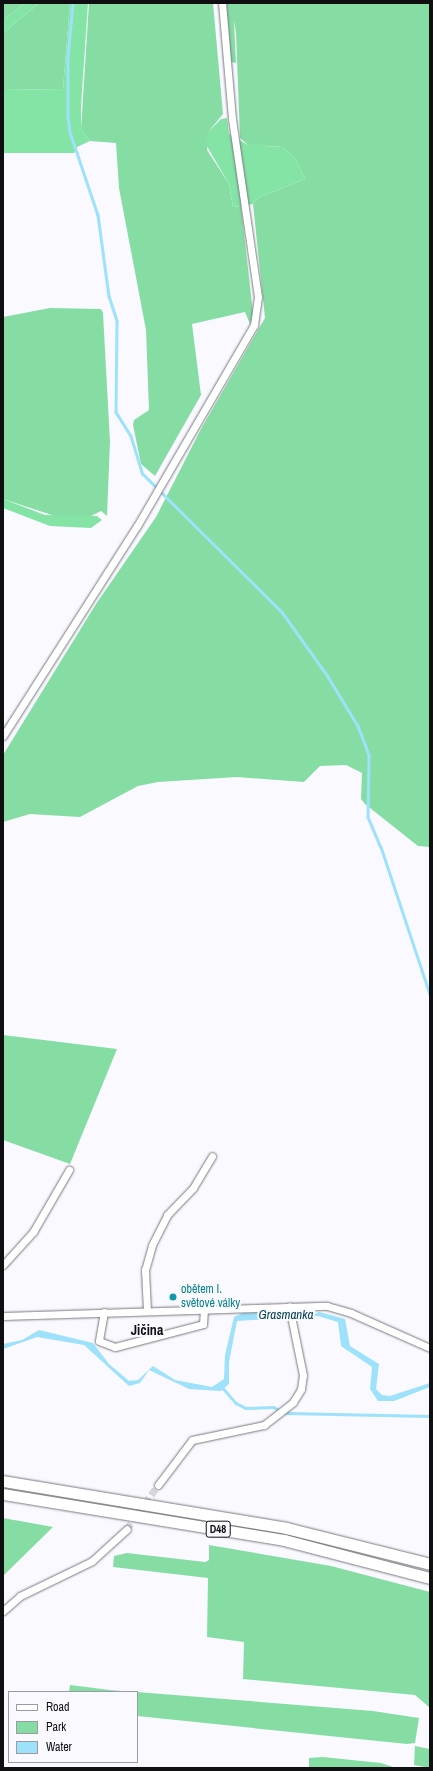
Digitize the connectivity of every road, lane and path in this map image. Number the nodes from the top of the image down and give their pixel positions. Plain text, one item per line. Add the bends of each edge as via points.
1 (222, 3) edge
2 (3, 736) edge
3 (212, 1156) dead end
4 (69, 1170) dead end
5 (3, 1265) edge
6 (289, 1306) junction
7 (204, 1308) junction
8 (147, 1310) junction
9 (104, 1312) junction
10 (3, 1316) edge
11 (430, 1348) edge
12 (3, 1481) edge
13 (158, 1485) tunnel mouth
14 (3, 1494) edge
15 (127, 1529) tunnel mouth
16 (430, 1564) edge
17 (430, 1578) edge
18 (3, 1611) edge

1 - 2 street via 232,119 258,297 254,325 156,494
3 - 8 street via 193,1188 167,1215 152,1245 145,1270
4 - 5 street via 33,1232
6 - 7 street
6 - 11 street via 327,1306 351,1313
6 - 13 street via 302,1375 301,1389 287,1408 264,1425 192,1440
7 - 8 street
7 - 9 street via 203,1324 115,1347 99,1341
8 - 9 street
9 - 10 street
12 - 16 highway, D48 via 286,1528
14 - 17 highway, D48 via 284,1540
15 - 18 street via 92,1561 20,1596

